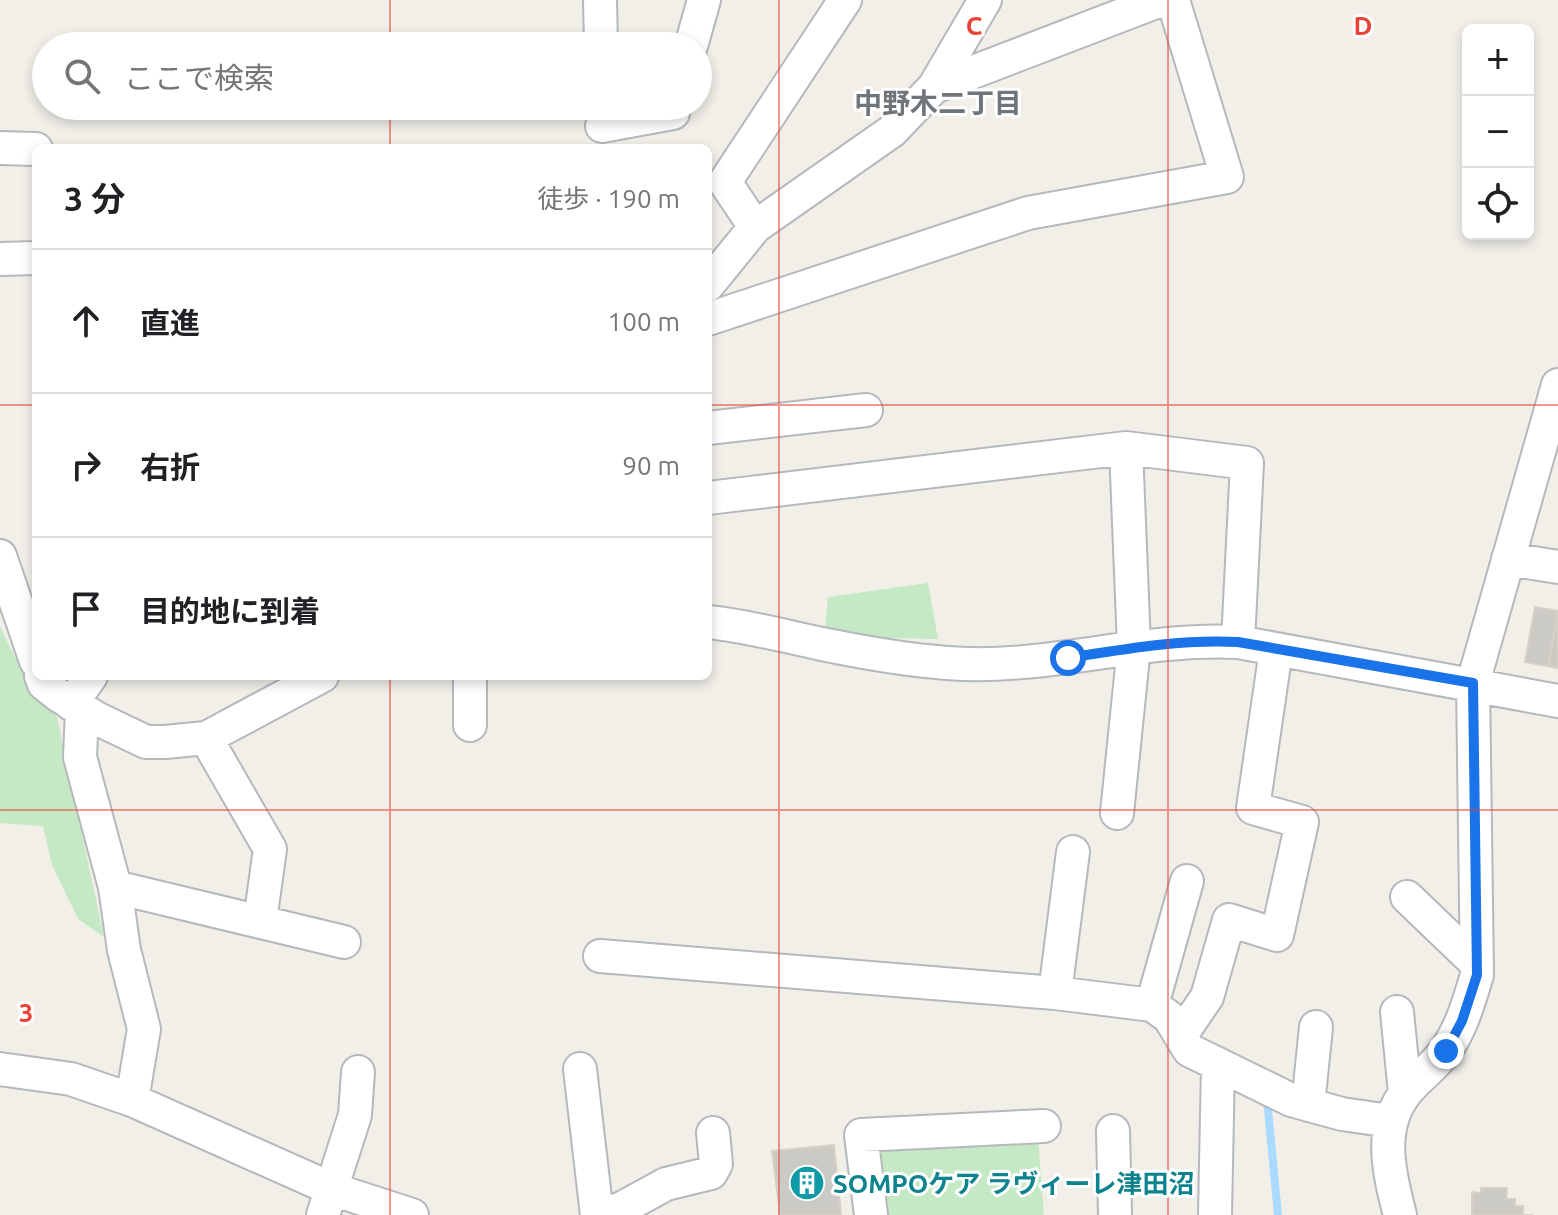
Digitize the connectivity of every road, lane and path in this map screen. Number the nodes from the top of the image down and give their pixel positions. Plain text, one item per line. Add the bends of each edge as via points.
1 (600, 0) edge
2 (704, 0) edge
3 (845, 0) edge
4 (985, 0) edge
5 (1161, 0) edge
6 (1173, 0) edge
7 (601, 32) edge
8 (695, 32) edge
9 (934, 87) junction
10 (638, 120) edge
11 (602, 127) edge
12 (0, 148) edge
13 (32, 149) edge
14 (755, 227) junction
15 (32, 258) edge
16 (0, 259) edge
17 (712, 280) edge
18 (712, 318) edge
19 (1558, 385) edge
20 (866, 410) dead end
21 (712, 428) edge
22 (1126, 448) junction
23 (712, 498) edge
24 (0, 556) edge
25 (1508, 559) junction
26 (1558, 567) edge
27 (712, 622) edge
28 (1238, 642) junction
29 (1134, 647) junction
30 (32, 649) edge
31 (1276, 650) junction
32 (42, 680) edge
33 (89, 680) edge
34 (315, 680) edge
35 (470, 680) edge
36 (1473, 683) junction
37 (1558, 701) edge
38 (77, 707) junction
39 (470, 725) dead end
40 (206, 738) junction
41 (1117, 813) dead end
42 (1073, 852) dead end
43 (1187, 881) dead end
44 (115, 887) junction
45 (1407, 897) dead end
46 (260, 921) junction
47 (344, 942) dead end
48 (600, 956) dead end
49 (1477, 964) junction
50 (1055, 993) junction
51 (1152, 1005) junction
52 (1397, 1012) dead end
53 (1316, 1027) dead end
54 (1181, 1035) junction
55 (1218, 1064) junction
56 (0, 1069) edge
57 (580, 1069) dead end
58 (358, 1072) dead end
59 (132, 1100) junction
60 (1308, 1105) junction
61 (1398, 1107) junction
62 (1044, 1126) dead end
63 (1113, 1131) dead end
64 (713, 1133) dead end
65 (328, 1202) edge
66 (412, 1215) edge
67 (600, 1215) edge
68 (871, 1215) edge
69 (1115, 1215) edge
70 (1215, 1215) edge
71 (1400, 1215) edge

1 - 7 street
2 - 8 street
3 - 14 street via 725,182
4 - 9 street
5 - 9 street
6 - 18 street via 1227,177 1028,213
9 - 14 street via 892,131
10 - 11 street
12 - 13 street
14 - 17 street
15 - 16 street
19 - 25 street
20 - 21 street
22 - 23 street
22 - 28 street via 1247,463
22 - 29 street
24 - 30 street
25 - 26 street
25 - 36 street
27 - 29 street via 948,663 1068,658
28 - 29 street
28 - 31 street
29 - 41 street
31 - 36 street
31 - 54 street via 1253,808 1302,822 1277,935 1229,920 1207,997
32 - 38 street
33 - 38 street
34 - 40 street
35 - 39 street
36 - 37 street
36 - 49 street
38 - 40 street via 146,742
38 - 44 street via 80,757
40 - 46 street via 270,849
42 - 50 street
43 - 51 street
44 - 46 street
44 - 59 street via 144,1029
45 - 49 street
46 - 47 street
48 - 50 street
49 - 61 street via 1462,1021 1446,1051
50 - 51 street
51 - 54 street
52 - 61 street
53 - 60 street
54 - 55 street via 1189,1050
55 - 60 street
55 - 70 street
56 - 59 street via 71,1079
57 - 67 street
58 - 65 street via 355,1115
59 - 65 street
60 - 61 street via 1342,1114
61 - 71 street via 1387,1151
62 - 68 street via 861,1135
63 - 69 street
64 - 67 street via 716,1164 711,1173 666,1184
65 - 66 street

